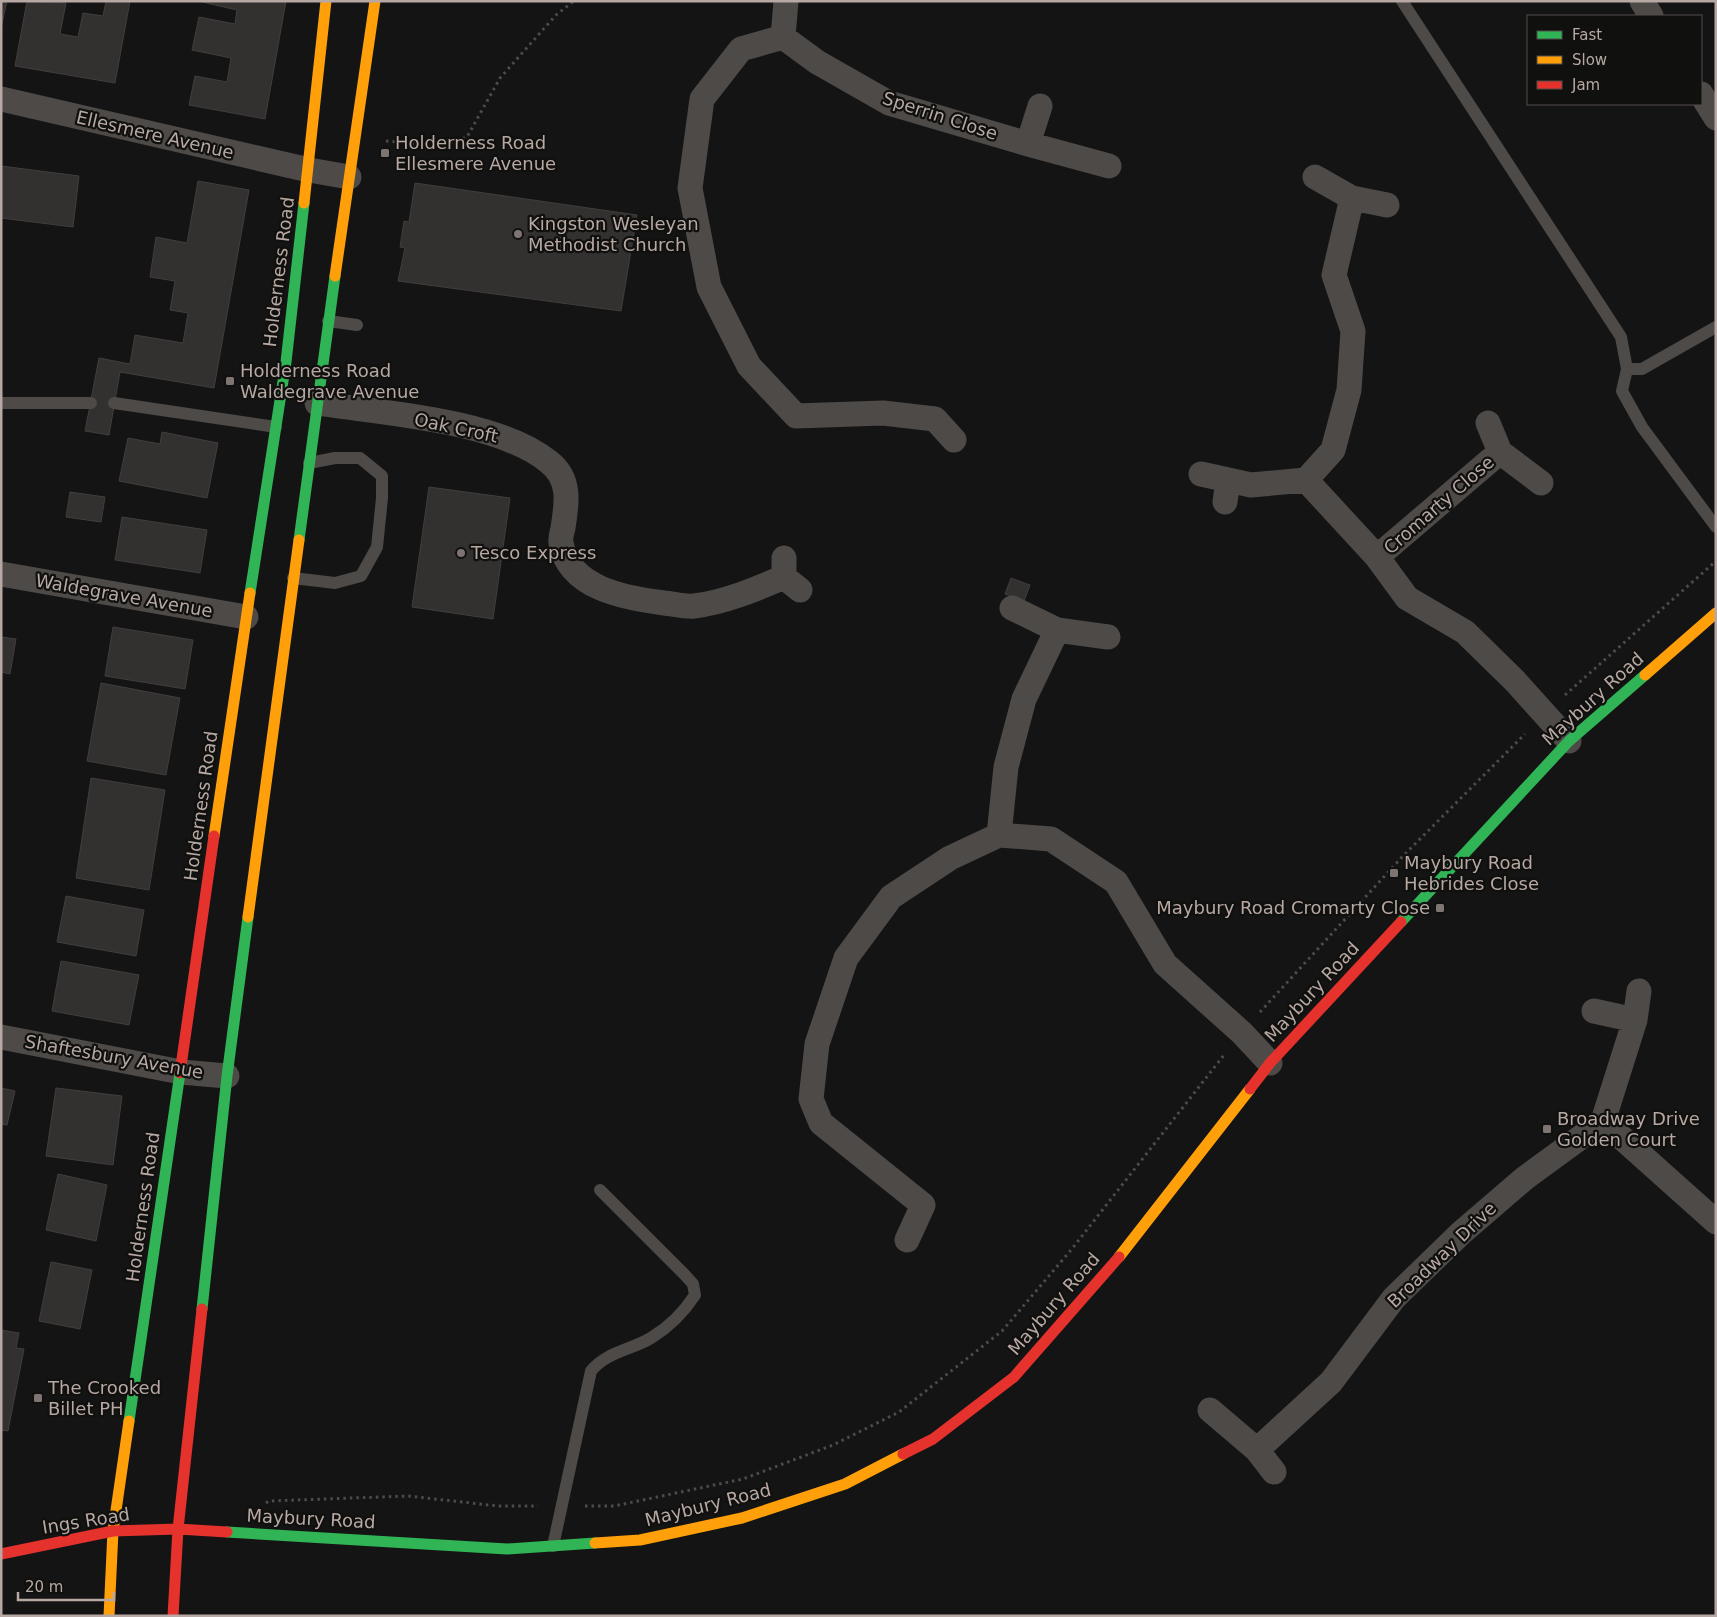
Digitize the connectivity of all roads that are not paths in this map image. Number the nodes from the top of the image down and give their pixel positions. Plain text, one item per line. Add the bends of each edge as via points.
1 (326, 1) edge
2 (375, 1) edge
3 (786, 1) edge
4 (1402, 1) edge
5 (1642, 1) edge
6 (1650, 15) edge
7 (783, 37) junction
8 (1702, 96) edge
9 (1, 99) edge
10 (1040, 106) dead end
11 (1716, 118) edge
12 (1028, 144) junction
13 (1109, 166) dead end
14 (308, 170) junction
15 (349, 177) junction
16 (1315, 177) dead end
17 (1352, 198) junction
18 (1387, 205) dead end
19 (328, 321) junction
20 (357, 325) dead end
21 (1716, 327) edge
22 (1627, 369) junction
23 (1, 403) edge
24 (91, 403) dead end
25 (114, 403) dead end
26 (316, 403) junction
27 (1488, 423) dead end
28 (276, 427) junction
29 (954, 440) dead end
30 (1500, 452) junction
31 (309, 464) junction
32 (1201, 474) dead end
33 (1306, 480) junction
34 (1541, 483) dead end
35 (1716, 528) edge
36 (1377, 558) junction
37 (1, 574) edge
38 (789, 575) dead end
39 (293, 578) junction
40 (1012, 608) dead end
41 (1716, 613) edge
42 (246, 617) junction
43 (1057, 630) junction
44 (1108, 637) dead end
45 (1569, 741) junction
46 (999, 835) junction
47 (1639, 991) dead end
48 (1594, 1011) dead end
49 (1636, 1020) junction
50 (1, 1038) edge
51 (1270, 1063) junction
52 (181, 1072) junction
53 (227, 1076) junction
54 (1602, 1121) junction
55 (600, 1190) dead end
56 (1716, 1222) edge
57 (907, 1240) dead end
58 (1210, 1410) dead end
59 (1256, 1450) junction
60 (1274, 1472) dead end
61 (178, 1529) junction
62 (113, 1531) junction
63 (553, 1546) junction
64 (1, 1554) edge
65 (109, 1616) edge
66 (173, 1616) edge

1 - 14 main road, Holderness Road
2 - 15 main road
3 - 7 street
4 - 22 lane via 1620,337
5 - 6 street
7 - 12 street, Sperrin Close via 816,62 889,103
7 - 29 street via 741,49 702,99 690,188 709,287 749,366 796,416 883,413 935,419
8 - 11 street
9 - 14 street, Ellesmere Avenue
10 - 12 street
12 - 13 street, Sperrin Close
14 - 15 street, Ellesmere Avenue
14 - 28 main road, Holderness Road
15 - 19 main road
16 - 17 street
17 - 18 street
17 - 33 street via 1334,276 1353,331 1350,390 1332,450
19 - 20 lane
19 - 26 main road
21 - 22 lane via 1642,369
22 - 35 lane via 1622,391 1642,427
23 - 24 lane
25 - 28 lane
26 - 31 main road
26 - 38 street, Oak Croft via 468,426 525,445 551,463 563,478 568,498 561,542 572,570 598,587 628,598 693,607 742,595
27 - 30 street, Cromarty Close
28 - 42 main road, Holderness Road
30 - 34 street, Cromarty Close
30 - 36 street, Cromarty Close
31 - 39 main road
31 - 39 lane via 335,458 360,458 382,476 376,547 361,576 335,583
32 - 33 street via 1227,491 1251,485
33 - 36 street, Cromarty Close
36 - 45 street, Cromarty Close via 1407,598 1465,632
37 - 42 street, Waldegrave Avenue
39 - 53 main road
40 - 43 street
41 - 45 main road, Maybury Road
42 - 52 main road, Holderness Road
43 - 44 street
43 - 46 street via 1024,699 1006,767
45 - 51 main road, Maybury Road
46 - 51 street via 1051,839 1116,882 1165,964 1242,1033
46 - 57 street via 950,858 891,897 846,958 817,1044 811,1099 821,1123 923,1205
47 - 49 street
48 - 49 street
49 - 54 street
50 - 52 street, Shaftesbury Avenue
51 - 63 main road, Maybury Road via 1138,1235 1014,1377 933,1440 845,1484 742,1518 640,1540
52 - 53 street, Shaftesbury Avenue
52 - 62 main road, Holderness Road
53 - 61 main road
54 - 56 street
54 - 59 street, Broadway Drive via 1525,1178 1461,1233 1394,1298 1331,1382
55 - 63 lane via 685,1275 693,1284 696,1295 684,1311 652,1337 599,1361 591,1371
58 - 59 street
59 - 60 street
61 - 62 main road, Ings Road
61 - 63 main road, Maybury Road via 507,1549
61 - 66 main road
62 - 64 main road, Ings Road
62 - 65 main road, Holderness Road

